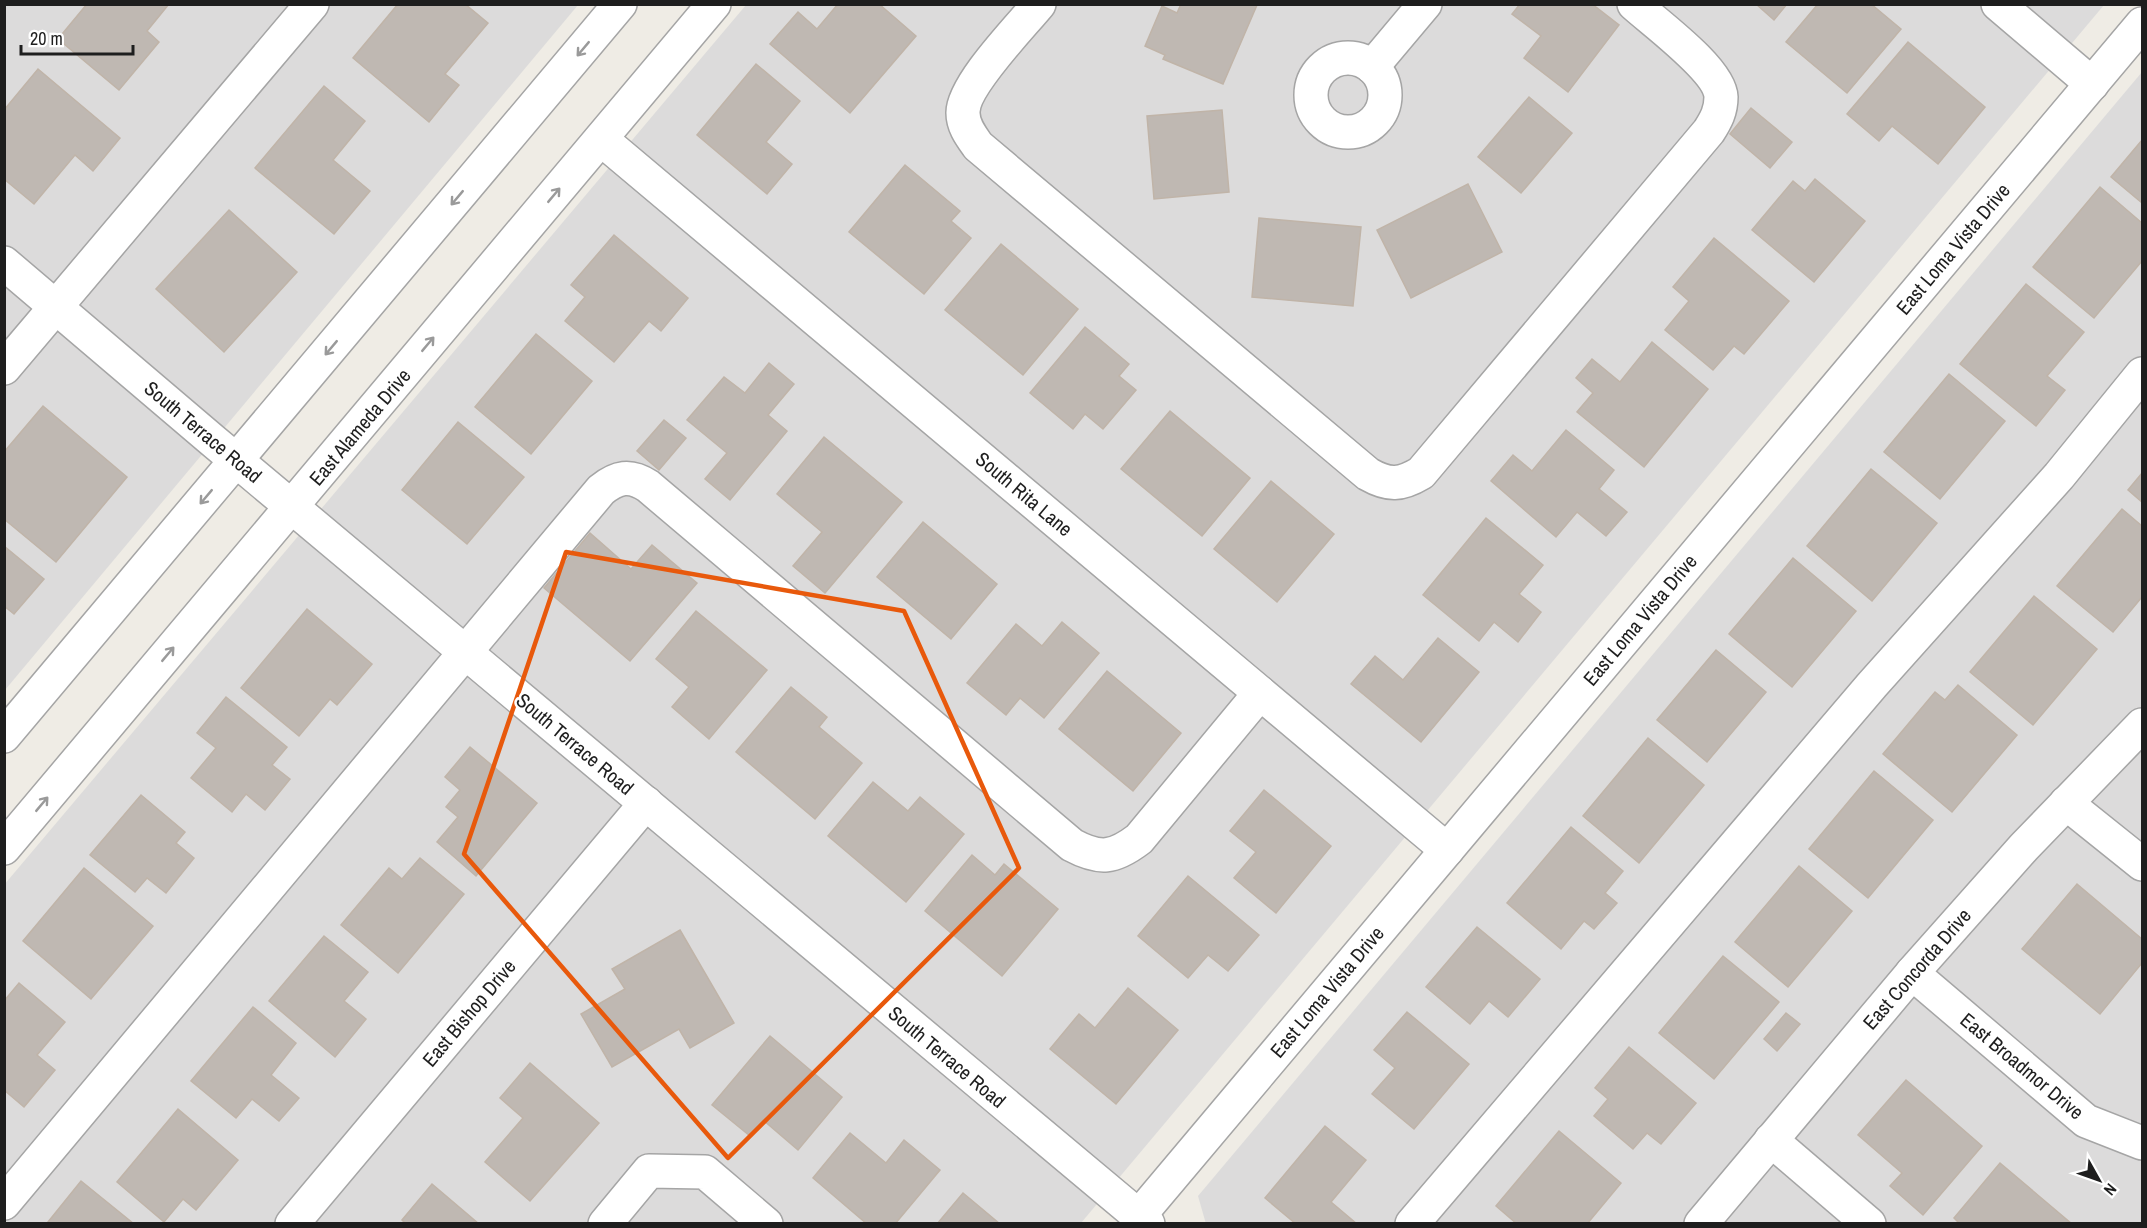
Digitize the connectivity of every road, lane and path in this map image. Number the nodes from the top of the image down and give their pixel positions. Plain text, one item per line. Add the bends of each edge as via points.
1 (312, 4) edge
2 (620, 4) edge
3 (714, 4) edge
4 (1039, 4) edge
5 (1425, 4) edge
6 (1634, 4) edge
7 (1998, 4) edge
8 (2142, 24) edge
9 (1372, 67) dead end
10 (2092, 84) junction
11 (601, 139) junction
12 (4, 263) edge
13 (56, 307) junction
14 (4, 368) edge
15 (2142, 374) edge
16 (236, 460) junction
17 (292, 507) junction
18 (465, 652) junction
19 (1260, 693) junction
20 (2142, 724) edge
21 (4, 736) edge
22 (646, 803) junction
23 (2067, 803) junction
24 (4, 848) edge
25 (1447, 850) junction
26 (2142, 864) edge
27 (1912, 973) junction
28 (1770, 1140) junction
29 (2142, 1143) edge
30 (4, 1203) edge
31 (1143, 1220) edge
32 (292, 1224) edge
33 (605, 1224) edge
34 (766, 1224) edge
35 (1412, 1224) edge
36 (1701, 1224) edge
37 (1869, 1224) edge

1 - 13 street
2 -> 16 street
3 - 11 street, East Alameda Drive
4 - 6 street via 979,76 968,96 963,112 967,130 978,146 1368,474 1394,483 1421,473 1719,116 1721,95 1714,77
5 - 9 street
7 - 10 street
8 - 10 street, East Loma Vista Drive
10 - 25 street, East Loma Vista Drive
17 -> 11 street, East Alameda Drive
11 - 19 street, South Rita Lane
12 - 13 street, South Terrace Road
13 - 14 street
13 - 16 street, South Terrace Road
15 - 35 street via 2059,476 1865,694
16 - 17 street, South Terrace Road
16 -> 21 street
17 - 18 street, South Terrace Road
24 -> 17 street, East Alameda Drive
18 - 19 street via 601,490 626,477 648,486 1072,845 1089,854 1125,850 1139,839
18 - 22 street, South Terrace Road
18 - 30 street
19 - 25 street, South Rita Lane
20 - 23 street, East Concorda Drive
22 - 31 street, South Terrace Road
22 - 32 street, East Bishop Drive
23 - 26 street
23 - 27 street, East Concorda Drive
25 - 31 street, East Loma Vista Drive
27 - 28 street, East Concorda Drive
27 - 29 street, East Broadmor Drive via 2086,1121
28 - 36 street, East Concorda Drive
28 - 37 street
33 - 34 street via 649,1171 705,1172

